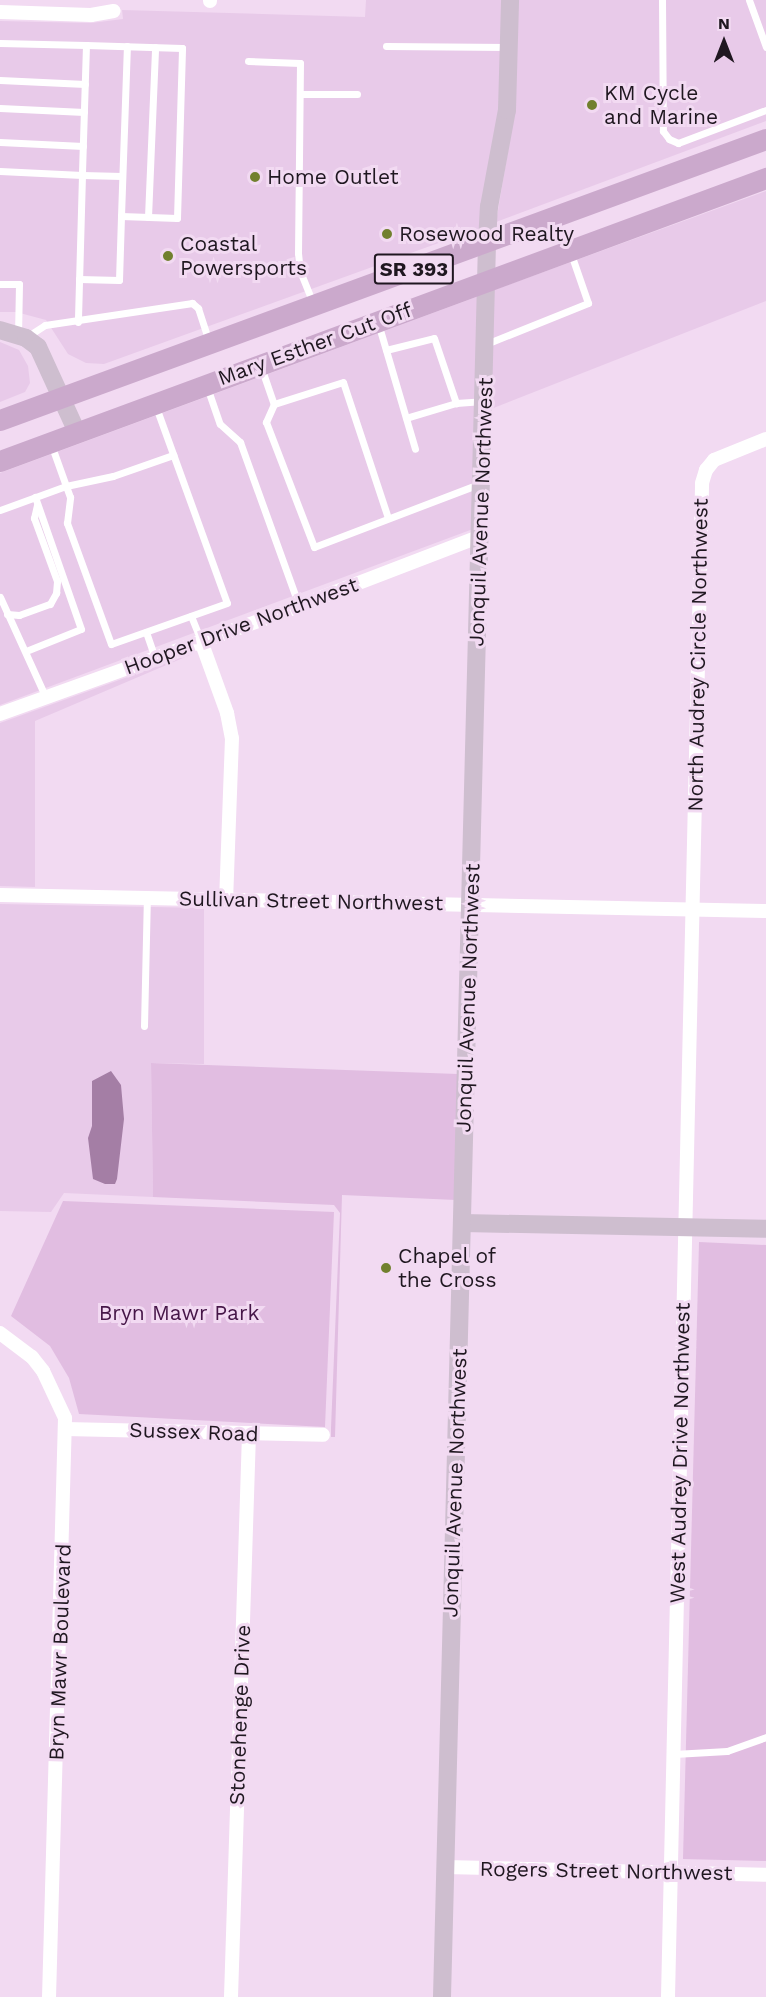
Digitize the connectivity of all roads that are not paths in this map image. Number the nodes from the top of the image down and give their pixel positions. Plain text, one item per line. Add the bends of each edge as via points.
1 (510, 0) edge
2 (662, 0) edge
3 (750, 0) edge
4 (114, 11) dead end
5 (0, 12) edge
6 (0, 43) edge
7 (86, 45) junction
8 (127, 46) junction
9 (386, 46) dead end
10 (155, 47) junction
11 (509, 47) junction
12 (766, 47) edge
13 (248, 61) dead end
14 (0, 80) edge
15 (85, 84) junction
16 (300, 94) junction
17 (357, 94) dead end
18 (0, 108) edge
19 (766, 110) edge
20 (84, 112) junction
21 (766, 139) edge
22 (0, 142) edge
23 (83, 146) junction
24 (0, 171) edge
25 (82, 175) junction
26 (122, 176) junction
27 (766, 178) edge
28 (121, 216) junction
29 (148, 217) junction
30 (487, 243) junction
31 (569, 250) junction
32 (79, 279) junction
33 (487, 280) junction
34 (0, 284) edge
35 (314, 305) junction
36 (377, 321) junction
37 (78, 322) junction
38 (0, 330) edge
39 (22, 336) junction
40 (210, 343) junction
41 (486, 344) junction
42 (386, 350) junction
43 (260, 364) junction
44 (206, 384) junction
45 (62, 397) junction
46 (484, 401) junction
47 (456, 403) junction
48 (155, 404) junction
49 (274, 404) junction
50 (406, 418) junction
51 (0, 420) edge
52 (77, 432) junction
53 (766, 439) edge
54 (50, 442) junction
55 (415, 449) dead end
56 (173, 455) junction
57 (0, 461) edge
58 (482, 483) junction
59 (66, 486) junction
60 (37, 501) junction
61 (0, 510) edge
62 (388, 518) junction
63 (480, 536) junction
64 (0, 597) edge
65 (299, 606) junction
66 (7, 614) junction
67 (191, 616) junction
68 (146, 632) junction
69 (201, 641) junction
70 (26, 651) junction
71 (155, 658) junction
72 (46, 698) junction
73 (0, 714) edge
74 (0, 895) edge
75 (147, 898) junction
76 (226, 900) junction
77 (470, 904) junction
78 (693, 909) junction
79 (766, 911) edge
80 (144, 1026) dead end
81 (463, 1222) junction
82 (684, 1227) junction
83 (766, 1229) edge
84 (0, 1333) edge
85 (66, 1429) junction
86 (249, 1433) junction
87 (323, 1435) dead end
88 (766, 1737) edge
89 (674, 1754) junction
90 (445, 1867) junction
91 (672, 1873) junction
92 (766, 1875) edge
93 (49, 1997) edge
94 (231, 1997) edge
95 (442, 1997) edge
96 (668, 1997) edge

1 - 11 street, Jonquil Avenue Northwest
2 - 19 lane via 663,131 669,140 678,143
3 - 12 lane
4 - 5 street via 91,15
6 - 7 lane
7 - 8 lane
7 - 15 lane
8 - 10 lane
8 - 26 lane
9 - 11 lane
10 - 29 lane
10 - 29 lane via 182,48 177,218
11 - 30 street, Jonquil Avenue Northwest via 507,110 489,207
13 - 16 lane via 300,63
14 - 15 lane
15 - 20 lane
16 - 17 lane
16 - 35 lane via 298,253 300,271
18 - 20 lane
20 - 23 lane
21 - 30 main road, Mary Esther Cut Off / SR 393
22 - 23 lane
23 - 25 lane
24 - 25 lane
25 - 26 lane
25 - 32 lane
26 - 28 lane
27 - 31 main road, Mary Esther Cut Off / SR 393
28 - 29 lane
28 - 32 lane via 119,280
30 - 33 street, Jonquil Avenue Northwest
30 - 35 main road, Mary Esther Cut Off / SR 393
31 - 33 main road, Mary Esther Cut Off / SR 393
31 - 41 lane via 588,303
32 - 37 lane
33 - 36 main road, Mary Esther Cut Off / SR 393
33 - 41 street, Jonquil Avenue Northwest
34 - 39 lane via 19,284
35 - 40 main road, Mary Esther Cut Off / SR 393
36 - 42 lane
36 - 43 main road, Mary Esther Cut Off / SR 393
37 - 39 lane via 45,325
37 - 40 lane via 192,303 198,308
38 - 39 street
39 - 45 street via 47,362
40 - 45 main road, Mary Esther Cut Off / SR 393
41 - 46 street, Jonquil Avenue Northwest
42 - 47 lane via 434,338
42 - 50 lane
43 - 44 main road, Mary Esther Cut Off / SR 393
43 - 49 lane
44 - 48 main road, Mary Esther Cut Off / SR 393
44 - 65 lane via 220,424 240,442
45 - 51 main road, Mary Esther Cut Off / SR 393
45 - 52 street
46 - 47 lane
46 - 58 street, Jonquil Avenue Northwest
47 - 50 lane
48 - 52 main road, Mary Esther Cut Off / SR 393
48 - 56 lane
49 - 62 lane via 343,382
49 - 62 lane via 266,422 314,547
50 - 55 lane
52 - 54 main road, Mary Esther Cut Off / SR 393
53 - 78 street, North Audrey Circle Northwest via 714,460 702,483
54 - 57 main road, Mary Esther Cut Off / SR 393
54 - 59 lane
56 - 59 lane via 113,476
56 - 67 lane via 226,603
58 - 62 lane
58 - 63 street, Jonquil Avenue Northwest
59 - 60 lane
59 - 68 lane via 70,497 68,523 111,644
60 - 61 lane
60 - 66 lane via 34,518 57,580 56,593 50,604 19,615
60 - 70 lane via 81,629
63 - 65 street, Hooper Drive Northwest
63 - 77 street, Jonquil Avenue Northwest
64 - 66 lane
65 - 69 street, Hooper Drive Northwest
66 - 70 lane
67 - 68 lane
67 - 69 lane
68 - 71 lane
69 - 71 street, Hooper Drive Northwest
69 - 76 street via 232,738
70 - 72 lane
71 - 72 street, Hooper Drive Northwest
72 - 73 street, Hooper Drive Northwest
74 - 75 street, Sullivan Street Northwest
75 - 76 street, Sullivan Street Northwest
75 - 80 lane
76 - 77 street, Sullivan Street Northwest
77 - 78 street, Sullivan Street Northwest
77 - 81 street, Jonquil Avenue Northwest
78 - 79 street, Sullivan Street Northwest
78 - 82 street, West Audrey Drive Northwest
81 - 82 street
81 - 90 street, Jonquil Avenue Northwest
82 - 83 street
82 - 89 street, West Audrey Drive Northwest
84 - 85 street, Bryn Mawr Boulevard via 32,1357 43,1371 54,1388
85 - 86 street, Sussex Road
85 - 93 street, Bryn Mawr Boulevard
86 - 87 street, Sussex Road
86 - 94 street, Stonehenge Drive
88 - 89 lane via 727,1751
89 - 91 street, West Audrey Drive Northwest
90 - 91 street, Rogers Street Northwest
90 - 95 street, Jonquil Avenue Northwest
91 - 92 street, Rogers Street Northwest
91 - 96 street, West Audrey Drive Northwest

